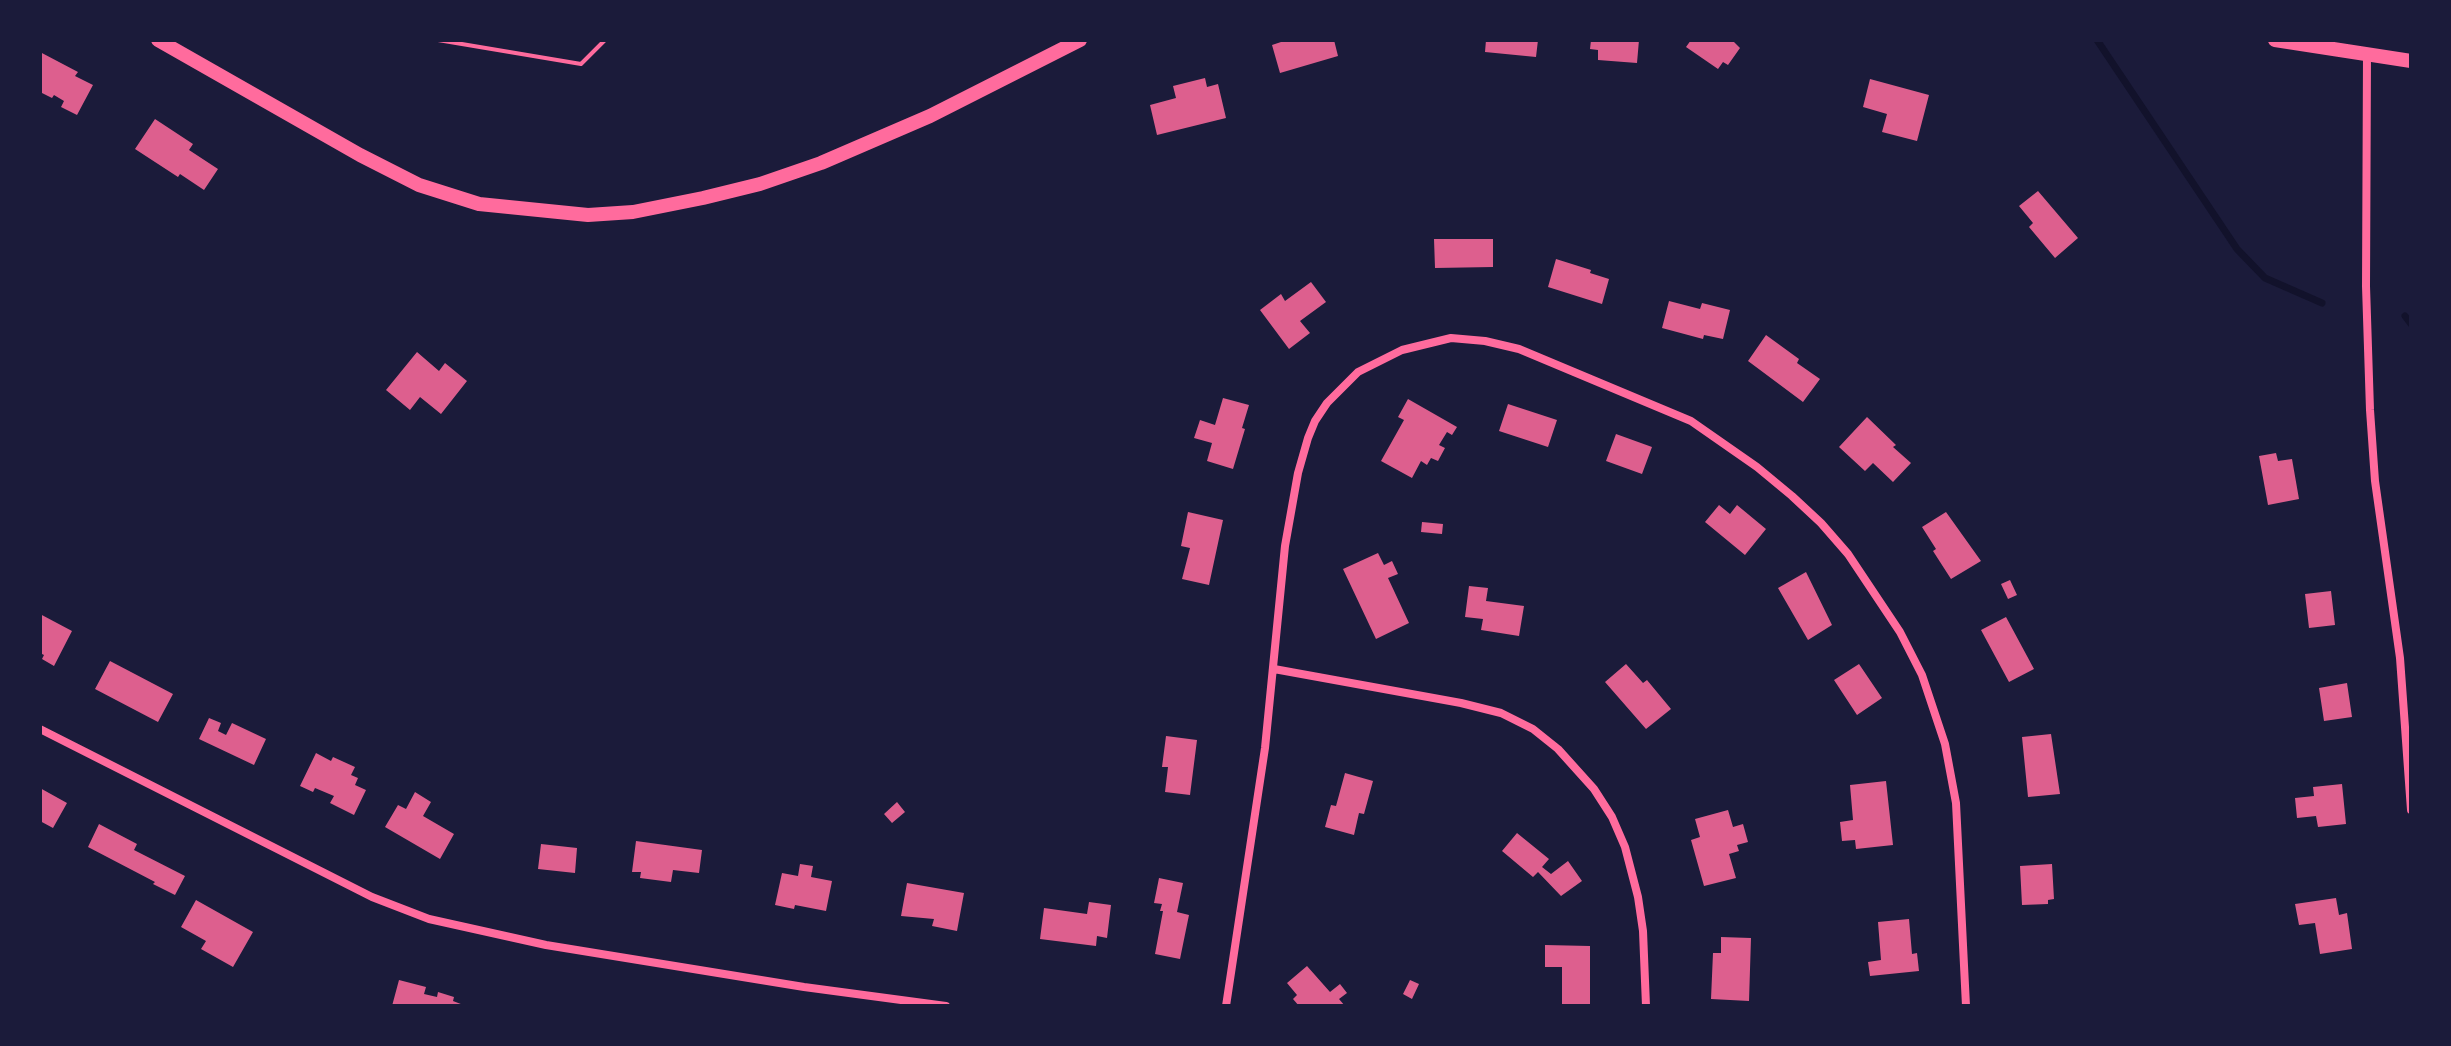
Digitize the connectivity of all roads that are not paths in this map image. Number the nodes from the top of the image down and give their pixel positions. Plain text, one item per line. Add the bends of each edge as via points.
1 (158, 40) edge
2 (1080, 40) edge
3 (2275, 40) edge
4 (2367, 55) junction
5 (2411, 61) edge
6 (1274, 669) junction
7 (40, 729) edge
8 (2411, 810) edge
9 (946, 1006) edge
10 (1226, 1006) edge
11 (1646, 1006) edge
12 (1966, 1006) edge

1 - 2 street via 419,185 479,204 588,215 703,198 831,159
3 - 4 street
4 - 5 street
4 - 8 street via 2370,410 2400,658
6 - 10 street
6 - 11 street via 1501,713 1520,720 1558,749 1594,789 1625,847 1643,931
6 - 12 street via 1285,546 1308,438 1341,386 1372,363 1434,341 1485,341 1553,362 1691,421 1757,467 1821,523 1873,588 1922,675 1956,803
7 - 9 street via 372,897 429,919 561,947

